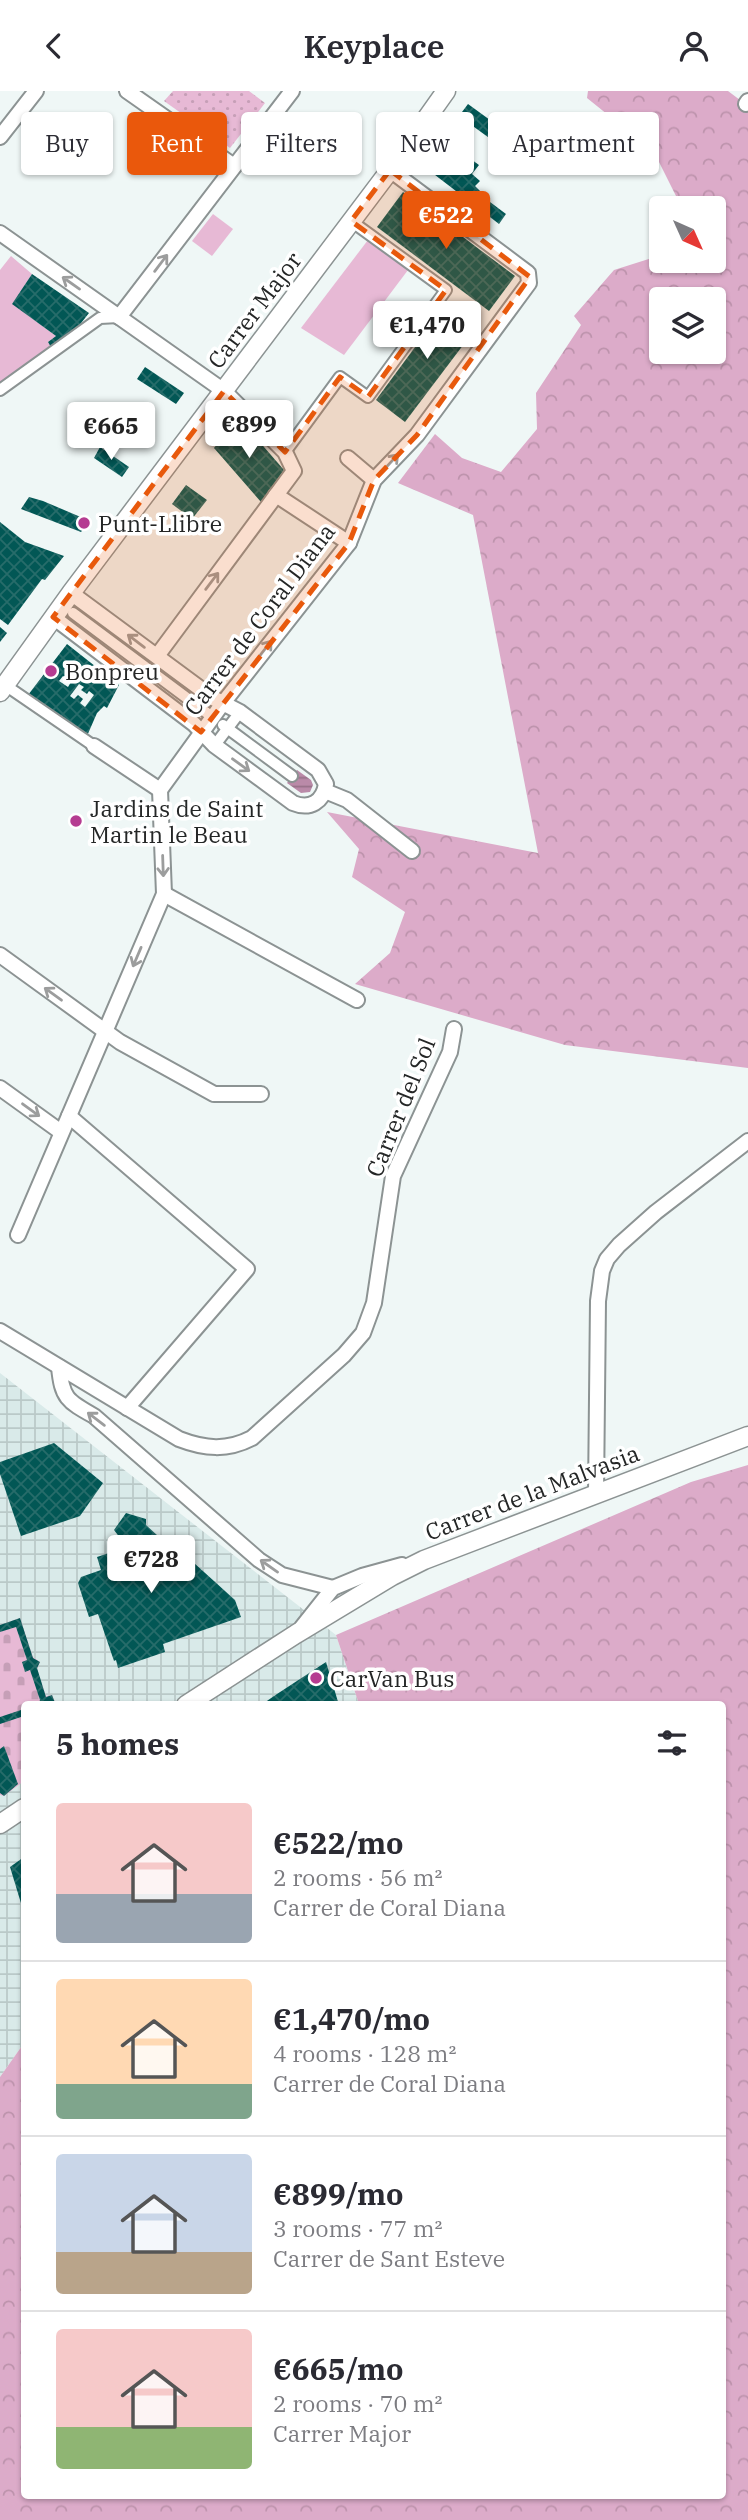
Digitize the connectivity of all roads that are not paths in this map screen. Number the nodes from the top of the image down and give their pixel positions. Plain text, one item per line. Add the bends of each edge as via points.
1 (36, 91) edge
2 (127, 91) edge
3 (292, 91) edge
4 (446, 91) edge
5 (431, 112) edge
6 (0, 137) edge
7 (234, 166) junction
8 (386, 175) edge
9 (397, 175) edge
10 (351, 221) junction
11 (0, 233) edge
12 (120, 317) junction
13 (0, 390) edge
14 (224, 391) junction
15 (285, 452) junction
16 (348, 458) dead end
17 (374, 480) junction
18 (276, 495) junction
19 (349, 543) junction
20 (71, 593) junction
21 (77, 616) dead end
22 (53, 617) junction
23 (157, 656) junction
24 (3, 688) edge
25 (207, 713) junction
26 (237, 716) dead end
27 (225, 727) junction
28 (218, 741) dead end
29 (94, 746) joint
30 (292, 776) dead end
31 (160, 789) junction
32 (325, 791) junction
33 (412, 851) dead end
34 (164, 894) junction
35 (0, 955) edge
36 (357, 1000) dead end
37 (454, 1029) dead end
38 (106, 1032) junction
39 (0, 1088) edge
40 (261, 1094) dead end
41 (69, 1116) junction
42 (61, 1132) junction
43 (748, 1141) edge
44 (18, 1235) dead end
45 (0, 1331) edge
46 (58, 1367) junction
47 (127, 1408) junction
48 (748, 1436) edge
49 (597, 1494) junction
50 (424, 1560) junction
51 (332, 1588) junction
52 (296, 1634) junction
53 (192, 1701) edge
54 (21, 1810) edge
55 (0, 1824) edge

1 - 6 street
2 - 7 street
3 - 7 street
4 - 5 street, Carrer Major
12 -> 7 street
8 - 10 street, Carrer Major
17 -> 9 street, Carrer de Coral Diana via 417,435 530,277
10 - 14 street, Carrer Major
10 - 15 street via 446,290 368,397 340,376
12 -> 11 street
12 - 13 street via 100,319
12 - 14 street
14 - 15 street
14 - 20 street, Carrer Major
15 - 18 street via 294,471
16 - 17 street
17 - 19 street, Carrer de Coral Diana
18 - 19 street
23 -> 18 street
25 -> 19 street, Carrer de Coral Diana
20 - 22 street, Carrer Major
23 -> 20 street
21 - 25 street
22 - 24 street, Carrer Major
22 - 25 street
23 - 25 street
24 - 29 street
25 - 31 street, Carrer de Coral Diana
25 - 32 street via 240,712 318,770 325,779
25 -> 32 street via 214,745 293,803 310,806
26 - 27 street
27 - 28 street
27 - 30 street
29 - 31 street
31 -> 34 street
32 - 33 street via 347,800
34 - 36 street
34 -> 38 street
38 -> 35 street
37 - 47 street, Carrer del Sol via 450,1052 393,1176 374,1303 354,1345 264,1430 232,1447 193,1445
38 - 40 street via 214,1094
38 - 41 street
39 -> 42 street
41 - 42 street
41 - 47 street via 247,1269
42 - 44 street
43 - 49 street via 656,1212 607,1259 598,1301
45 - 46 street
46 - 47 street, Carrer del Sol
51 -> 46 street via 282,1575 259,1560 94,1416 66,1397
48 - 49 street, Carrer de la Malvasia
49 - 50 street, Carrer de la Malvasia
50 - 51 street, Carrer de la Malvasia
50 - 52 street
51 - 52 street
52 - 53 street
54 - 55 street

